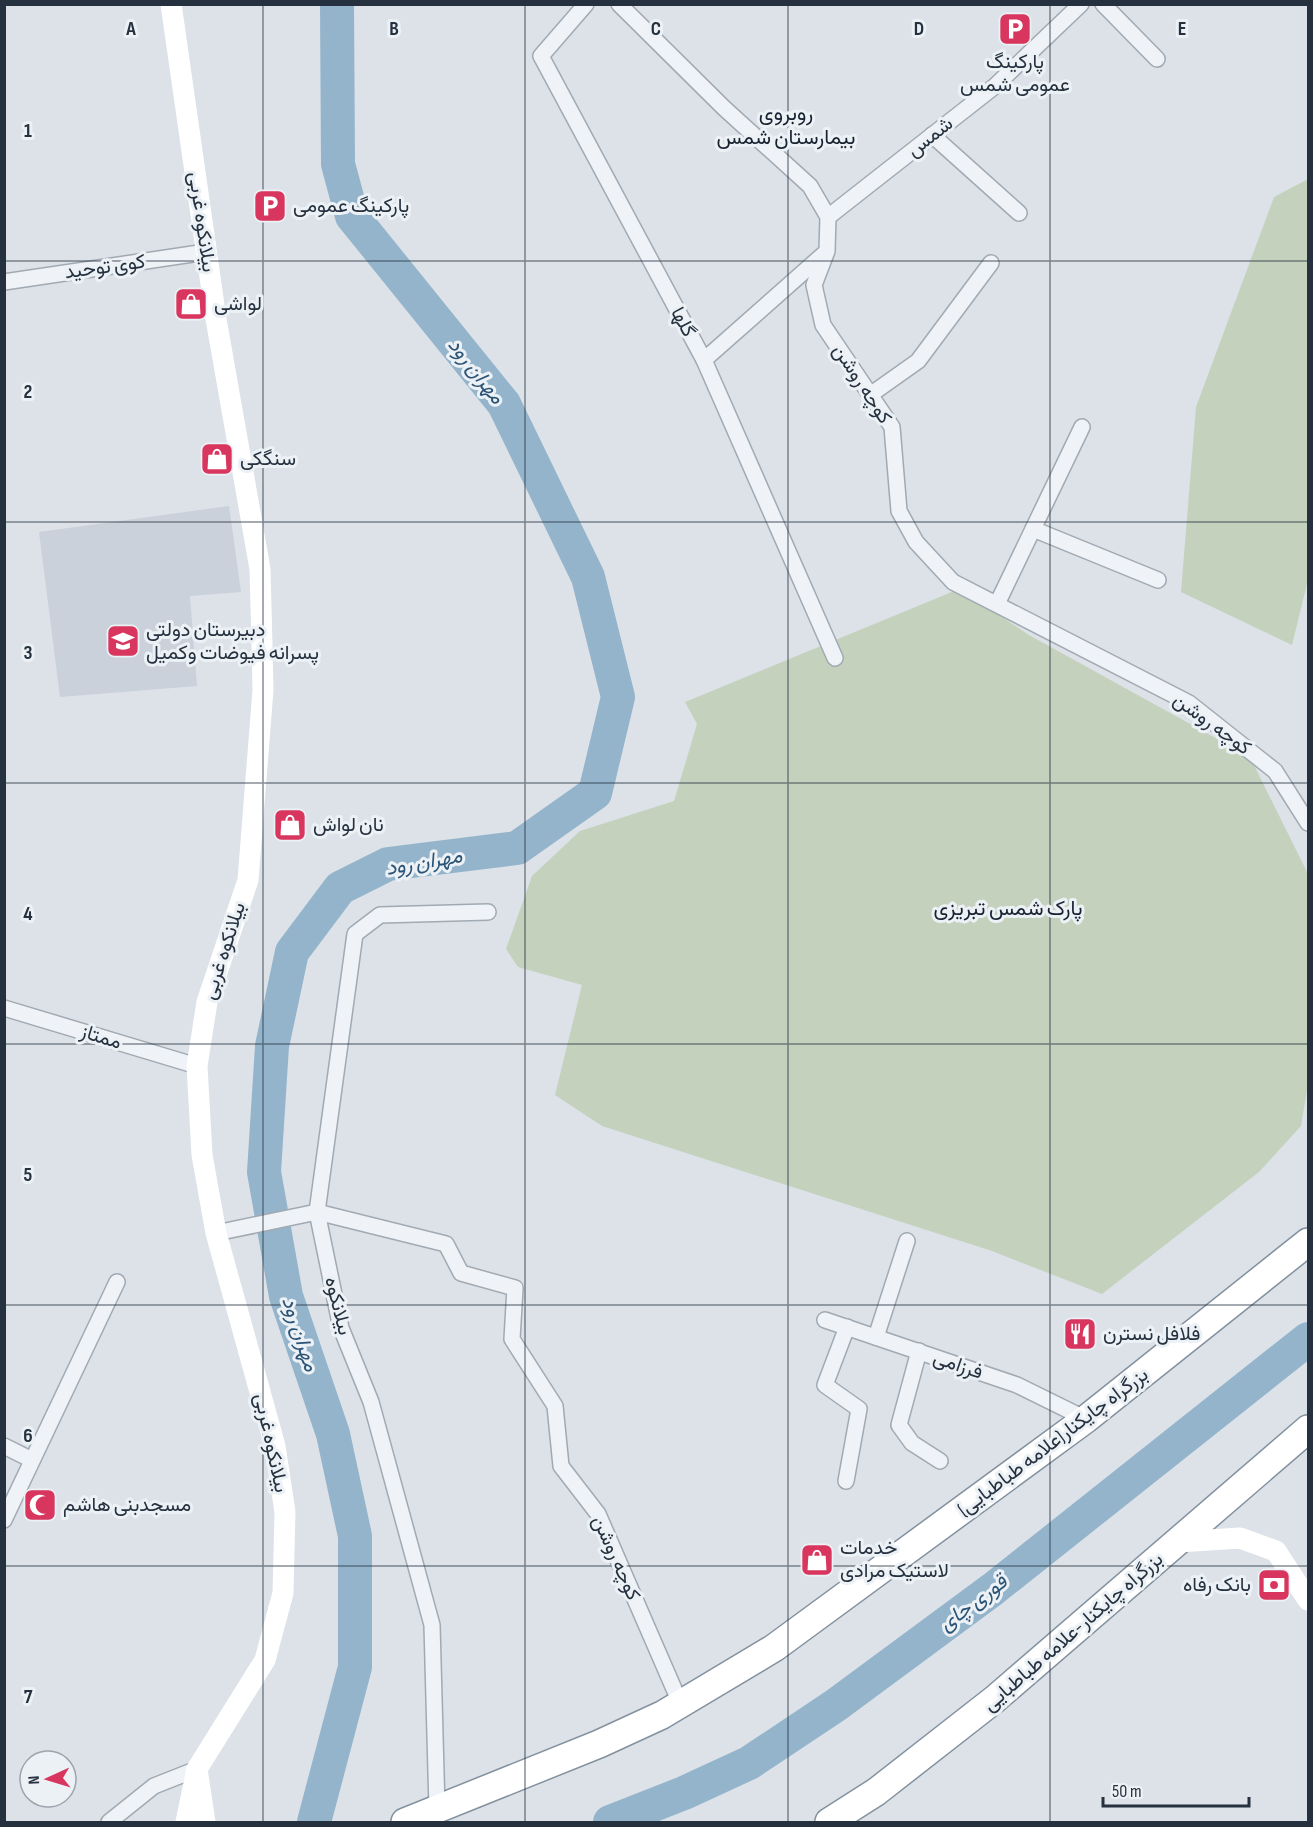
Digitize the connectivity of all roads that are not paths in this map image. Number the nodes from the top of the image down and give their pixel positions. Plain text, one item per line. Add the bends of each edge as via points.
1 (171, 4) edge
2 (586, 4) edge
3 (620, 4) edge
4 (1081, 4) edge
5 (1103, 4) edge
6 (1157, 59) dead end
7 (932, 135) junction
8 (1019, 213) dead end
9 (828, 217) junction
10 (827, 251) junction
11 (206, 252) junction
12 (991, 263) dead end
13 (4, 282) edge
14 (704, 360) junction
15 (870, 395) junction
16 (1082, 427) dead end
17 (1033, 529) junction
18 (1158, 580) dead end
19 (997, 604) junction
20 (835, 658) dead end
21 (1302, 805) edge
22 (1308, 823) edge
23 (488, 912) dead end
24 (4, 1008) edge
25 (197, 1066) junction
26 (317, 1212) junction
27 (216, 1233) junction
28 (907, 1241) dead end
29 (1308, 1242) edge
30 (117, 1282) dead end
31 (825, 1320) dead end
32 (848, 1327) junction
33 (876, 1337) junction
34 (919, 1352) junction
35 (1086, 1419) junction
36 (1308, 1429) edge
37 (4, 1446) edge
38 (32, 1460) junction
39 (940, 1461) dead end
40 (846, 1480) dead end
41 (4, 1520) edge
42 (1178, 1542) junction
43 (1308, 1600) edge
44 (681, 1705) junction
45 (198, 1769) junction
46 (437, 1809) junction
47 (109, 1822) edge
48 (186, 1822) edge
49 (205, 1822) edge
50 (405, 1822) edge
51 (829, 1822) edge

1 - 11 street, بیلانکوه غربی
2 - 14 street, گلها via 541,56
3 - 9 street via 810,186
4 - 7 street, شمس via 995,86
5 - 6 street
7 - 8 street
7 - 9 street, شمس
9 - 10 street, کوچه روشن
10 - 14 street
10 - 15 street, کوچه روشن via 814,285 823,325
11 - 13 street, کوی توحید
11 - 25 street, بیلانکوه غربی via 260,569 263,690 248,880 207,1002
12 - 15 street via 918,361
14 - 20 street, گلها
15 - 19 street, کوچه روشن via 892,427 899,511 916,542 954,582
16 - 17 street
17 - 18 street
17 - 19 street
19 - 21 street, کوچه روشن via 1189,703 1275,771
21 - 22 street, کوچه روشن
23 - 26 street, بیلانکوه via 380,915 355,934
24 - 25 street, ممتاز
25 - 27 street, بیلانکوه غربی via 202,1155
26 - 27 street
26 - 44 street, کوچه روشن via 446,1244 461,1273 515,1288 512,1339 555,1406 561,1467 598,1514
26 - 46 street, بیلانکوه via 341,1328 371,1402 432,1625
27 - 45 street, بیلانکوه غربی via 275,1446 285,1512 283,1593 265,1660
28 - 33 street
29 - 35 highway, بزرگراه چایکنار(علامه طباطبایی)
30 - 38 street
31 - 32 street, فرزامی
32 - 33 street, فرزامی
32 - 40 street via 825,1385 859,1409
33 - 34 street, فرزامی
34 - 35 street, فرزامی via 1017,1385
34 - 39 street via 899,1425 912,1443
35 - 44 highway, بزرگراه چایکنار(علامه طباطبایی) via 774,1648
36 - 42 highway, بزرگراه چایکنار-علامه طباطبایی
37 - 38 street
38 - 41 street
42 - 43 street via 1240,1538 1276,1551
42 - 51 highway, بزرگراه چایکنار-علامه طباطبایی via 995,1699 876,1792
44 - 46 highway, بزرگراه چایکنار(علامه طباطبایی) via 599,1744
45 - 47 street via 154,1786
45 - 48 street, بیلانکوه غربی
45 - 49 street
46 - 50 highway, بزرگراه چایکنار(علامه طباطبایی)

